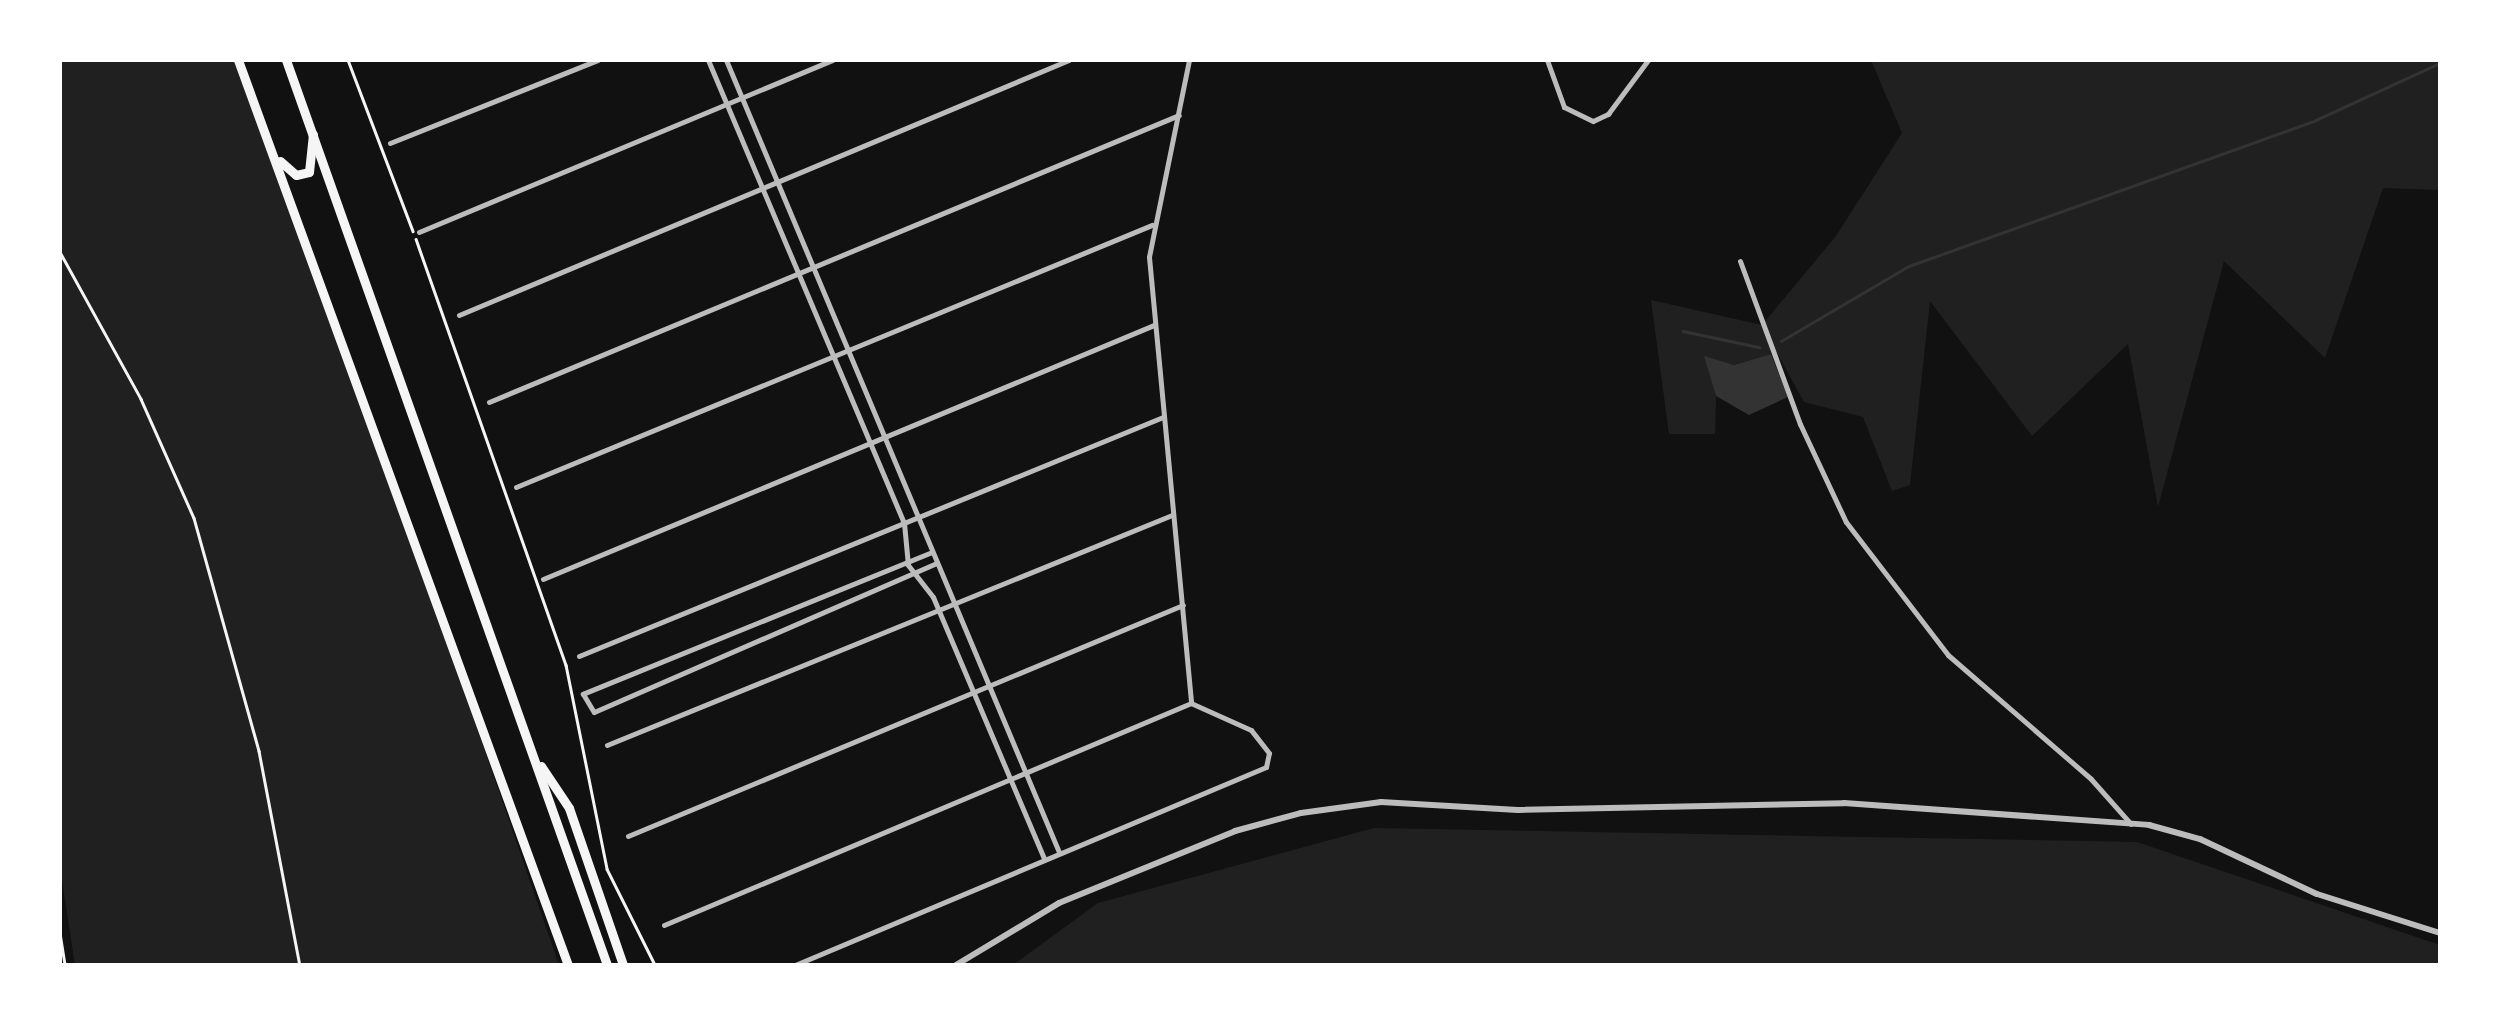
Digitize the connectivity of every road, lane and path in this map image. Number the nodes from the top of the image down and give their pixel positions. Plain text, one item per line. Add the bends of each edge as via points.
1 (238, 60) edge
2 (286, 60) edge
3 (348, 60) edge
4 (598, 60) edge
5 (708, 60) edge
6 (726, 60) edge
7 (833, 60) edge
8 (1069, 60) edge
9 (1189, 60) edge
10 (1547, 60) edge
11 (1648, 60) edge
12 (742, 99) junction
13 (728, 105) junction
14 (1179, 115) junction
15 (313, 127) junction
16 (390, 143) dead end
17 (272, 150) junction
18 (776, 182) junction
19 (763, 189) junction
20 (1152, 226) junction
21 (419, 232) dead end
22 (60, 252) edge
23 (1740, 262) dead end
24 (812, 266) junction
25 (797, 273) junction
26 (459, 315) dead end
27 (1154, 326) junction
28 (848, 350) junction
29 (833, 356) junction
30 (490, 402) dead end
31 (1163, 416) junction
32 (882, 433) junction
33 (868, 440) junction
34 (516, 487) dead end
35 (1172, 515) junction
36 (918, 516) junction
37 (904, 523) junction
38 (932, 552) junction
39 (907, 560) junction
40 (936, 562) junction
41 (915, 576) junction
42 (543, 578) dead end
43 (954, 604) junction
44 (1183, 605) junction
45 (939, 611) junction
46 (579, 656) dead end
47 (989, 686) junction
48 (972, 694) junction
49 (1190, 704) junction
50 (607, 745) dead end
51 (534, 756) junction
52 (1023, 770) junction
53 (1009, 777) junction
54 (2131, 824) junction
55 (628, 836) dead end
56 (1059, 852) junction
57 (1044, 859) junction
58 (664, 924) dead end
59 (60, 934) edge
60 (2440, 934) edge
61 (65, 965) edge
62 (300, 965) edge
63 (568, 965) edge
64 (607, 965) edge
65 (624, 965) edge
66 (655, 965) edge
67 (795, 965) edge
68 (956, 965) edge

1 - 17 main road
2 - 15 main road
3 - 66 path via 566,665 607,869
4 - 16 street
5 - 13 street
6 - 12 street
7 - 12 street
8 - 18 street
9 - 14 street
10 - 11 street via 1570,112 1593,120 1618,103
12 - 13 street
12 - 18 street
13 - 19 street
13 - 21 street
14 - 20 street
14 - 24 street
15 - 17 main road via 309,172 296,175
15 - 51 main road
17 - 63 main road
18 - 19 street
18 - 24 street
19 - 25 street
19 - 26 street
20 - 27 street
20 - 28 street
22 - 62 path via 141,398 194,518 254,732
23 - 54 street via 1800,424 1846,522 1948,655 2091,780
24 - 25 street
24 - 28 street
25 - 29 street
25 - 30 street
27 - 31 street
27 - 32 street
28 - 29 street
28 - 32 street
29 - 33 street
29 - 34 street
31 - 35 street
31 - 36 street
32 - 33 street
32 - 36 street
33 - 37 street
33 - 42 street
35 - 43 street
35 - 44 street
36 - 37 street
36 - 38 street
37 - 39 street
37 - 46 street
38 - 39 street
38 - 40 street
39 - 41 street
39 - 41 street via 583,694 594,712
40 - 41 street
40 - 43 street
41 - 45 street
43 - 45 street
43 - 47 street
44 - 47 street
44 - 49 street
45 - 48 street
45 - 50 street
47 - 48 street
47 - 52 street
48 - 53 street
48 - 55 street
49 - 52 street
49 - 56 street via 1251,730 1269,753 1260,770
51 - 64 main road
51 - 65 main road via 569,808
52 - 53 street
52 - 56 street
53 - 57 street
53 - 58 street
54 - 60 street via 2181,832 2317,894
54 - 68 street via 1844,803 1518,810 1350,804 1267,820 1141,868 1026,920
56 - 57 street
57 - 67 street
59 - 61 path

